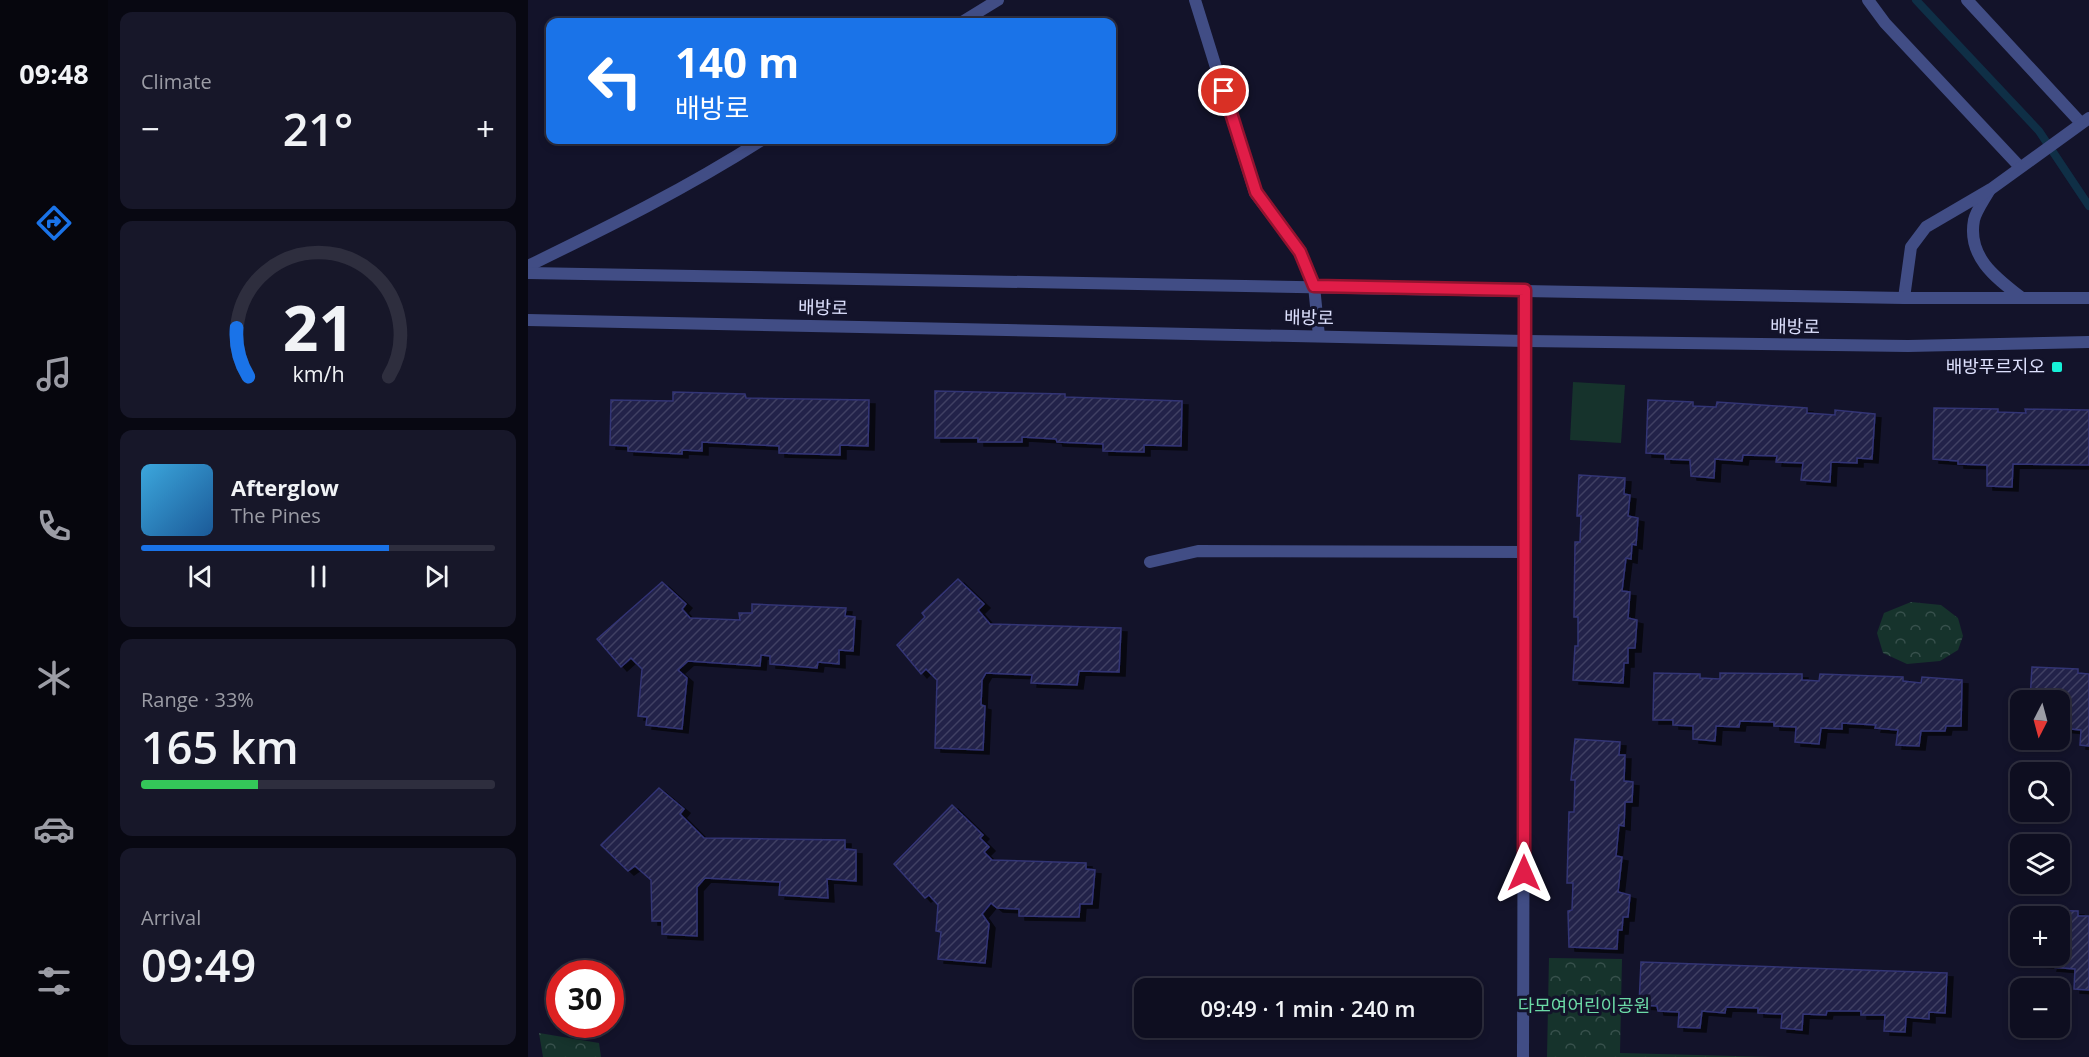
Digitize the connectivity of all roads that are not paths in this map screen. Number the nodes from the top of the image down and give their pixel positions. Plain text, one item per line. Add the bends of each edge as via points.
1 (998, 0) edge
2 (1195, 0) edge
3 (1868, 0) edge
4 (1967, 0) edge
5 (969, 18) edge
6 (2085, 120) edge
7 (755, 144) edge
8 (2023, 165) junction
9 (1991, 189) junction
10 (528, 266) edge
11 (528, 273) edge
12 (1314, 286) junction
13 (1525, 290) junction
14 (1904, 298) junction
15 (2022, 298) junction
16 (2089, 298) edge
17 (528, 320) edge
18 (1319, 336) junction
19 (1527, 341) junction
20 (2089, 342) edge
21 (1526, 552) junction
22 (1150, 562) dead end
23 (1523, 1057) edge

1 - 5 street
2 - 12 street via 1256,192 1300,252
3 - 8 street via 1885,23
4 - 6 street
6 - 8 street
7 - 10 street via 701,177
8 - 9 street
9 - 14 street via 1926,228 1911,247
9 - 15 street via 1974,218 1973,242 1989,272
11 - 12 street, 배방로
12 - 13 street, 배방로
12 - 18 street
13 - 14 street, 배방로
13 - 19 street
14 - 15 street, 배방로
15 - 16 street, 배방로
17 - 18 street, 배방로
18 - 19 street, 배방로
19 - 20 street, 배방로 via 1908,346
19 - 21 street
21 - 22 street via 1198,551
21 - 23 street

